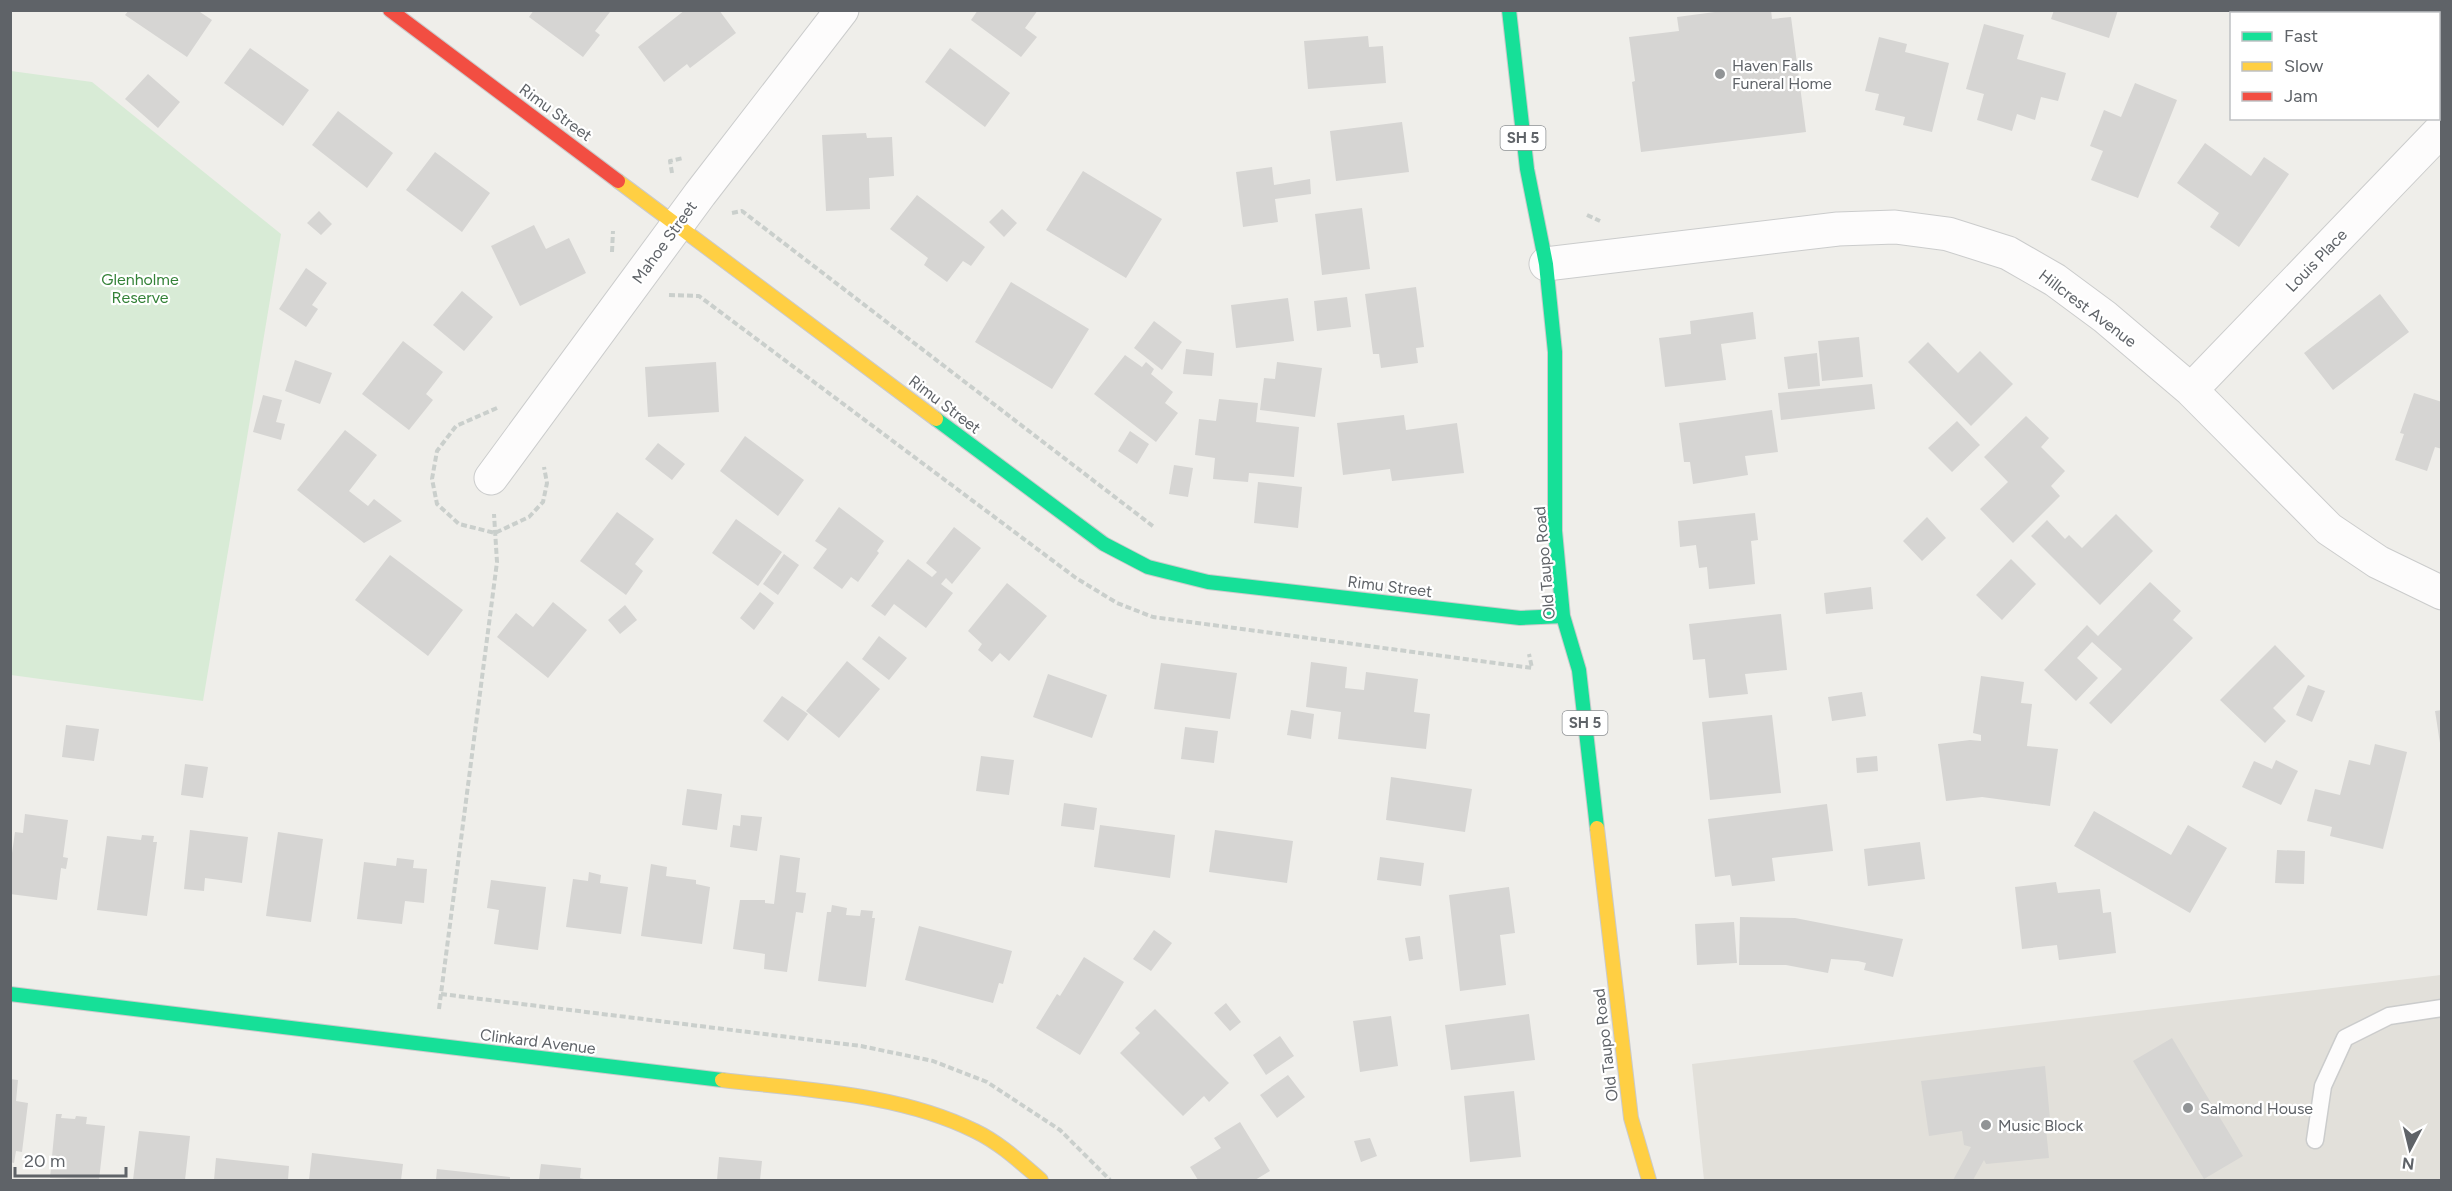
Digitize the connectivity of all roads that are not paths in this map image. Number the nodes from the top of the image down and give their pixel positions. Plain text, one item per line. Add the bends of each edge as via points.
1 (390, 10) edge
2 (842, 10) edge
3 (1509, 10) edge
4 (2442, 129) edge
5 (677, 224) junction
6 (1546, 264) junction
7 (2191, 390) junction
8 (491, 478) road end
9 (2442, 593) edge
10 (1563, 616) junction
11 (10, 994) edge
12 (2442, 1008) edge
13 (2315, 1140) dead end
14 (1041, 1180) edge
15 (1649, 1180) edge

1 - 5 main road, Rimu Street
2 - 5 street, Mahoe Street
3 - 6 main road, Old Taupo Road / SH 5 via 1527,170
4 - 7 street, Louis Place
5 - 8 street, Mahoe Street
5 - 10 main road, Rimu Street via 1104,544 1148,567 1208,582 1521,618
6 - 7 street, Hillcrest Avenue via 1838,229 1895,227 1948,234 2008,254 2055,280
6 - 10 main road, Old Taupo Road / SH 5 via 1555,352 1555,531
7 - 9 street, Hillcrest Avenue via 2329,529 2378,562
10 - 15 main road, Old Taupo Road / SH 5 via 1579,670 1630,1118
11 - 14 main road, Clinkard Avenue via 827,1093 926,1111 976,1131
12 - 13 lane via 2389,1016 2345,1038 2323,1086

